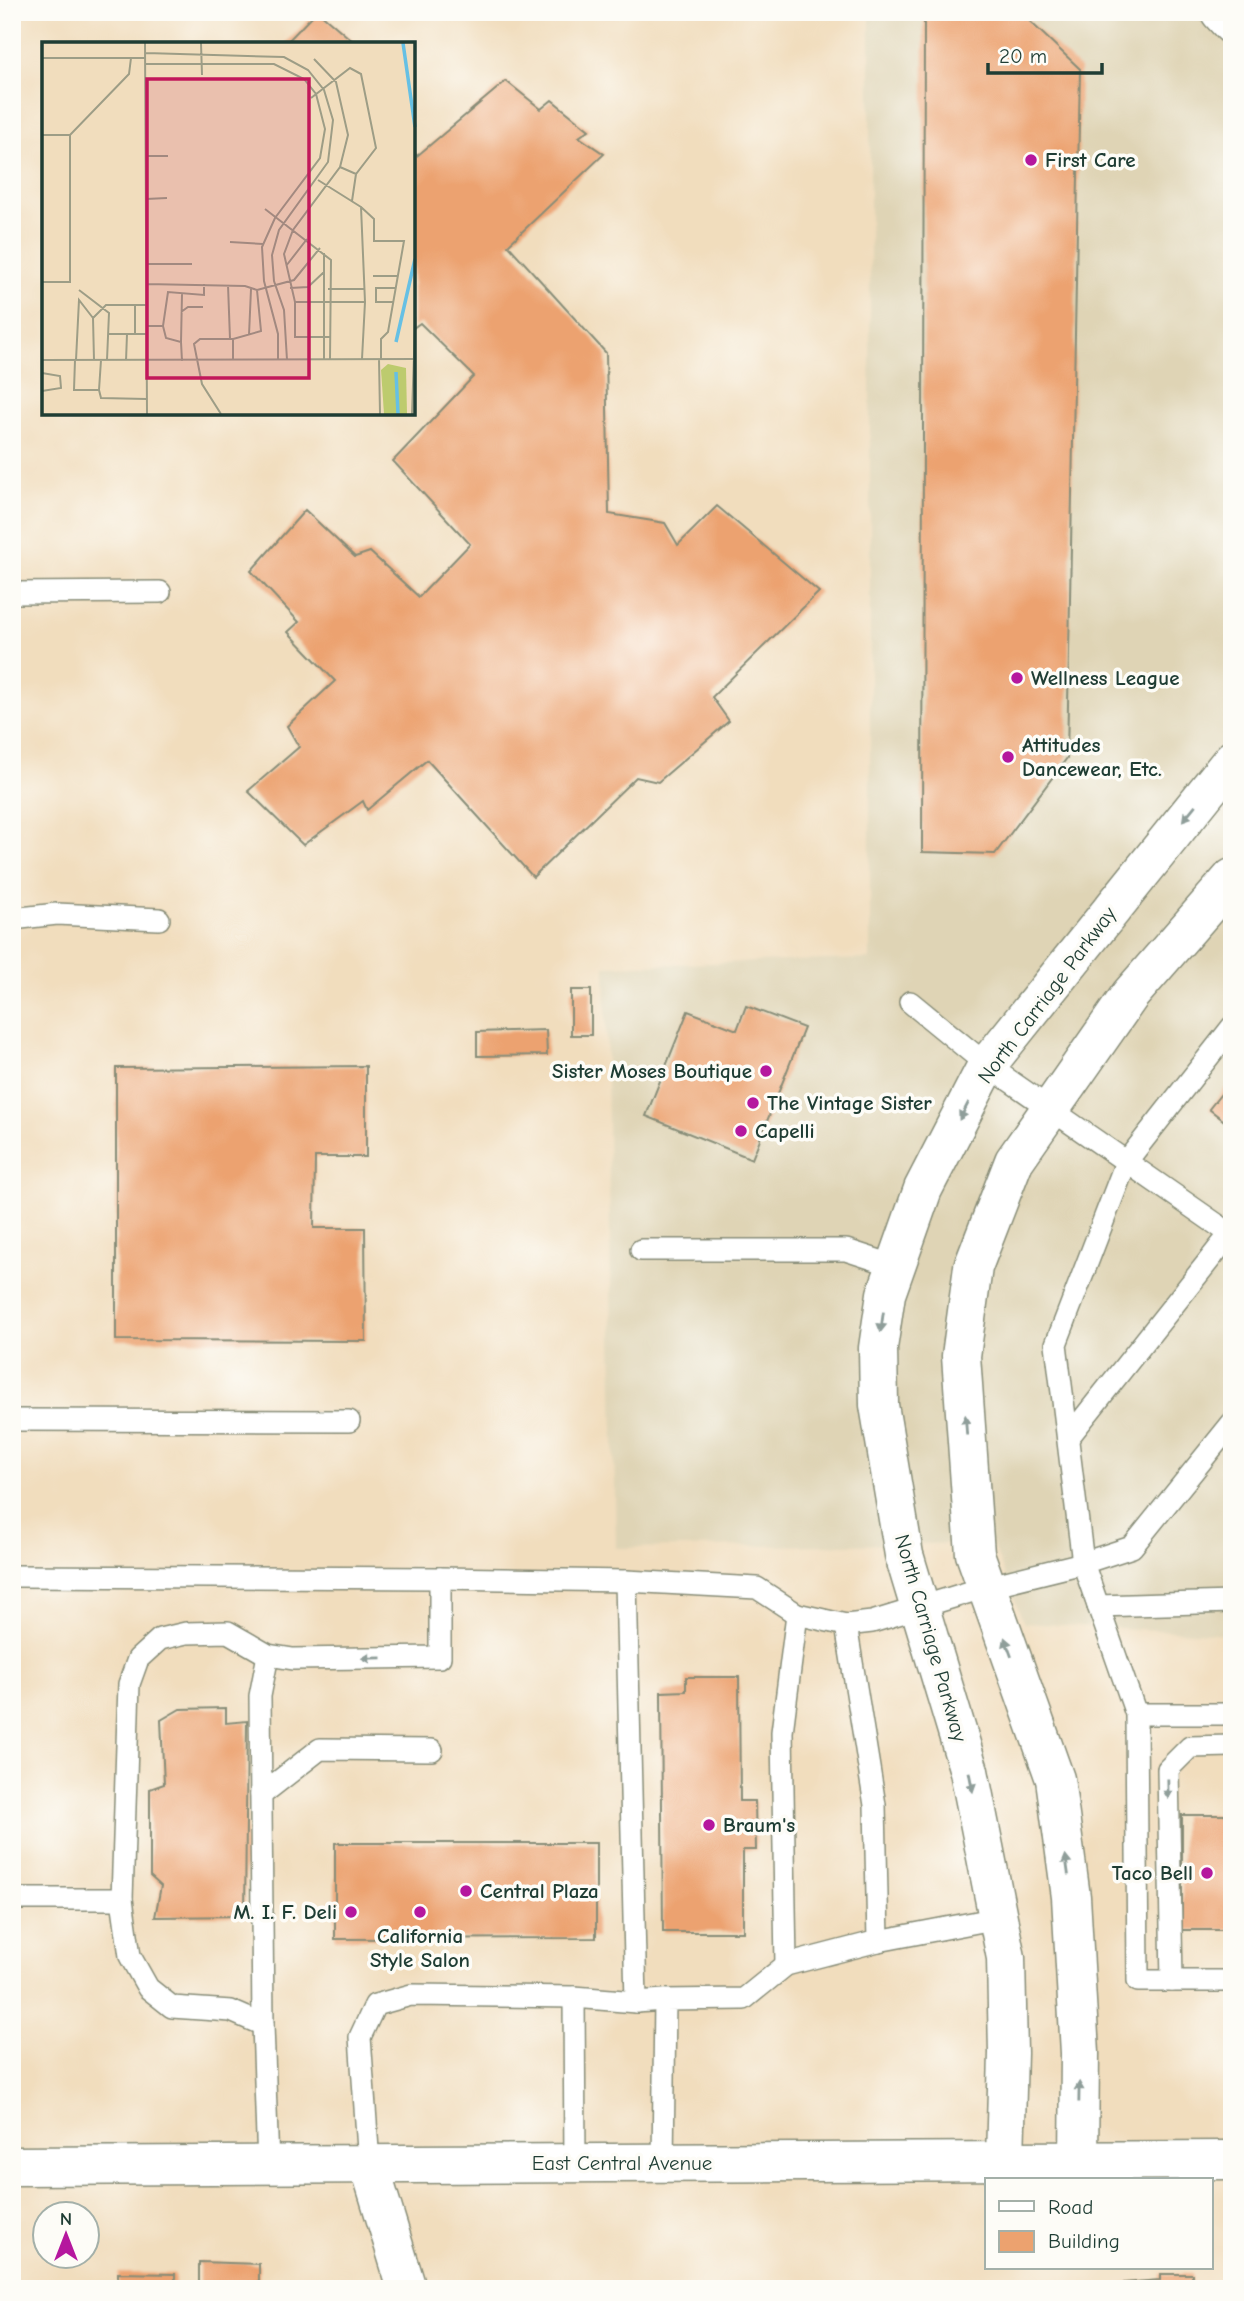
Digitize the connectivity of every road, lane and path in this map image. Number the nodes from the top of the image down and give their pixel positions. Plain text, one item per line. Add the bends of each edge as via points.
1 (1220, 12) edge
2 (1232, 24) edge
3 (160, 592) dead end
4 (12, 593) edge
5 (1232, 760) edge
6 (1232, 877) edge
7 (12, 919) edge
8 (159, 919) dead end
9 (910, 1002) dead end
10 (1232, 1027) edge
11 (987, 1065) junction
12 (1050, 1109) junction
13 (1126, 1162) junction
14 (1231, 1234) edge
15 (641, 1250) dead end
16 (895, 1266) junction
17 (12, 1420) edge
18 (349, 1421) dead end
19 (1232, 1423) edge
20 (1068, 1438) junction
21 (1083, 1563) junction
22 (12, 1576) edge
23 (440, 1578) junction
24 (626, 1581) junction
25 (986, 1587) junction
26 (1232, 1602) edge
27 (1098, 1606) junction
28 (921, 1608) junction
29 (797, 1614) junction
30 (846, 1625) junction
31 (268, 1655) junction
32 (1136, 1714) junction
33 (1232, 1714) edge
34 (1232, 1746) edge
35 (432, 1750) dead end
36 (261, 1795) junction
37 (12, 1899) edge
38 (122, 1899) junction
39 (998, 1918) junction
40 (878, 1941) junction
41 (786, 1965) junction
42 (1172, 1981) junction
43 (1232, 1982) edge
44 (574, 1997) junction
45 (665, 2000) junction
46 (636, 2002) junction
47 (262, 2025) junction
48 (1005, 2159) junction
49 (1232, 2160) edge
50 (1079, 2161) junction
51 (663, 2163) junction
52 (369, 2164) junction
53 (575, 2164) junction
54 (268, 2165) junction
55 (12, 2166) edge
56 (407, 2289) edge

1 - 2 street
3 - 4 lane
5 -> 11 street, North Carriage Parkway
6 - 12 street via 1130,995
7 - 8 lane via 57,914
9 - 11 lane
10 - 13 lane
11 - 12 lane
11 -> 16 street, North Carriage Parkway via 923,1189
12 - 13 lane
25 -> 12 street via 975,1554 961,1356 973,1268 1014,1161
13 - 14 lane
13 - 20 lane via 1056,1344
14 - 20 lane
15 - 16 lane via 846,1250
16 -> 28 street, North Carriage Parkway via 878,1348 879,1405 904,1555
17 - 18 lane
19 - 21 lane via 1132,1546
20 - 21 lane
21 - 25 lane
21 - 27 lane
22 - 23 lane
23 - 24 lane
23 -> 31 lane via 440,1657 293,1659
24 - 29 lane via 757,1588
24 - 46 lane
25 - 28 lane
50 -> 25 street via 1080,2053 1072,1910 1055,1779
26 - 27 lane
27 - 32 lane
28 - 30 lane
28 -> 39 street, North Carriage Parkway via 969,1771
29 - 30 lane
29 - 41 lane via 782,1731
30 - 40 lane via 875,1805
31 - 36 lane via 260,1696
31 - 38 lane via 228,1632 186,1633 160,1639 138,1659 129,1684
32 - 33 lane
32 - 42 lane via 1138,1981
34 -> 42 lane via 1190,1747 1168,1769
35 - 36 lane via 320,1749
36 - 47 lane
37 - 38 lane
38 - 47 lane via 130,1956 148,1988 172,2007 231,2011
39 - 40 lane
39 - 48 street, North Carriage Parkway via 1006,1958
40 - 41 lane
41 - 45 lane via 744,1999
42 - 43 lane
44 - 46 lane
44 - 52 lane via 411,1995 375,2006 360,2037
44 - 53 lane
45 - 46 lane
45 - 51 lane
47 - 54 lane
48 - 50 street, East Central Avenue
48 - 51 street, East Central Avenue
49 - 50 street, East Central Avenue
51 - 53 street, East Central Avenue
52 - 53 street, East Central Avenue
52 - 54 street, East Central Avenue
52 - 56 street
54 - 55 street, East Central Avenue

